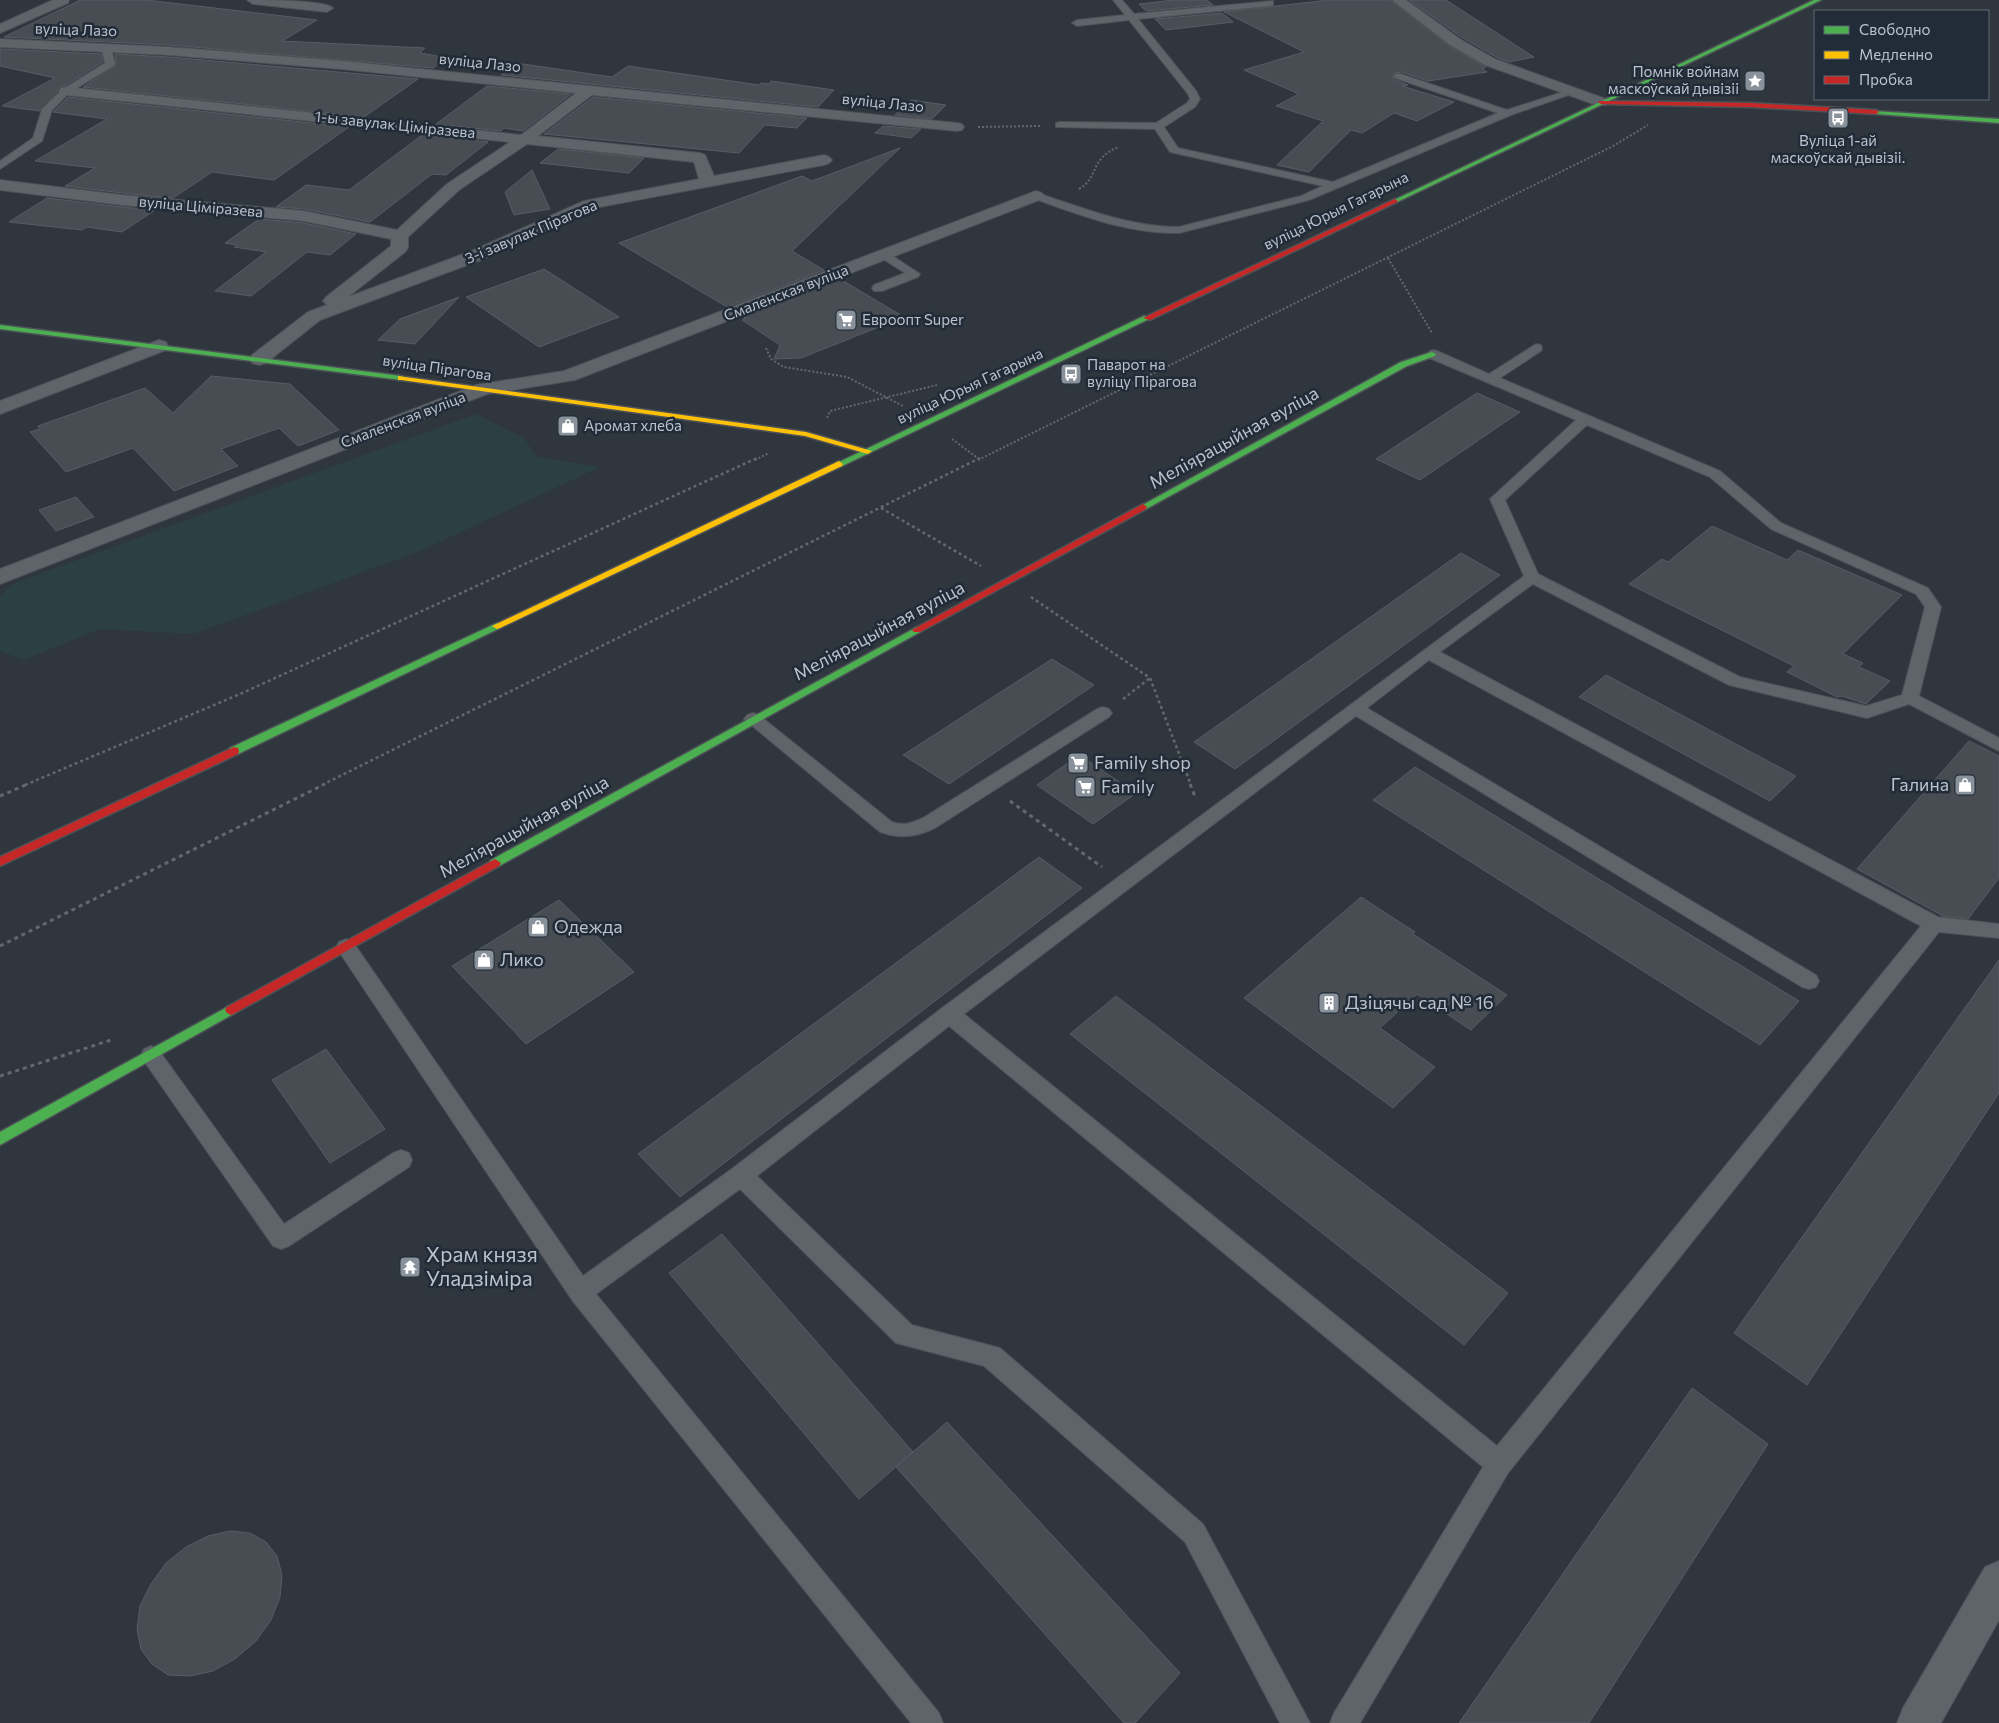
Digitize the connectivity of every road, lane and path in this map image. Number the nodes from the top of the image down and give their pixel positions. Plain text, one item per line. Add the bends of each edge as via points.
1 (63, 0) edge
2 (253, 0) edge
3 (1117, 0) edge
4 (1398, 0) edge
5 (1818, 0) edge
6 (1270, 3) dead end
7 (327, 8) dead end
8 (1132, 18) junction
9 (1076, 23) dead end
10 (0, 29) edge
11 (0, 43) edge
12 (106, 47) junction
13 (1398, 76) dead end
14 (589, 90) junction
15 (66, 91) junction
16 (1572, 92) junction
17 (1601, 102) junction
18 (1687, 102) junction
19 (1507, 113) junction
20 (1999, 122) edge
21 (1060, 126) joint
22 (1158, 126) junction
23 (957, 127) joint
24 (525, 139) junction
25 (1174, 150) junction
26 (824, 160) dead end
27 (0, 166) edge
28 (708, 181) junction
29 (0, 185) edge
30 (1336, 186) junction
31 (1036, 196) joint
32 (1054, 202) junction
33 (400, 236) junction
34 (884, 255) junction
35 (1388, 258) junction
36 (878, 288) dead end
37 (314, 316) junction
38 (0, 327) edge
39 (159, 346) junction
40 (766, 348) dead end
41 (1536, 348) dead end
42 (1432, 354) junction
43 (259, 359) junction
44 (1490, 378) junction
45 (937, 386) dead end
46 (483, 389) junction
47 (888, 397) junction
48 (0, 408) edge
49 (1585, 419) junction
50 (826, 422) dead end
51 (929, 422) junction
52 (777, 450) dead end
53 (868, 451) junction
54 (979, 459) junction
55 (880, 508) junction
56 (0, 577) edge
57 (1532, 578) junction
58 (1008, 582) junction
59 (1428, 653) junction
60 (1150, 678) junction
61 (1910, 698) junction
62 (1355, 708) junction
63 (1103, 713) joint
64 (753, 719) junction
65 (1999, 745) edge
66 (989, 786) junction
67 (0, 796) edge
68 (1205, 821) junction
69 (0, 862) edge
70 (1123, 883) junction
71 (1934, 924) junction
72 (1999, 931) edge
73 (0, 946) edge
74 (346, 947) junction
75 (1809, 981) dead end
76 (949, 1014) junction
77 (151, 1055) junction
78 (0, 1139) edge
79 (401, 1160) dead end
80 (741, 1175) junction
81 (580, 1292) junction
82 (1499, 1464) junction
83 (1999, 1580) edge
84 (929, 1723) edge
85 (1296, 1723) edge
86 (1344, 1723) edge
87 (1918, 1723) edge

1 - 10 street
2 - 7 street
3 - 8 lane
4 - 16 street via 1455,42 1490,62
5 - 17 main road, вуліца Юрыя Гагарына
6 - 8 lane
8 - 9 lane
8 - 22 lane via 1195,98 1191,105
11 - 12 street, вуліца Лазо
12 - 14 street, вуліца Лазо via 341,65
12 - 15 lane via 110,64
13 - 19 lane
14 - 23 street, вуліца Лазо
14 - 24 street
15 - 24 street, 1-ы завулак Ціміразева
15 - 27 lane via 47,109 38,139
16 - 17 street
16 - 19 lane
17 - 18 main road
17 - 51 main road, вуліца Юрыя Гагарына
18 - 20 main road via 1863,110
18 - 35 path via 1613,146
19 - 30 lane
21 - 22 lane
21 - 23 path
22 - 25 lane
24 - 28 street, 1-ы завулак Ціміразева via 700,158
24 - 33 street via 453,187
25 - 30 lane
25 - 32 path via 1145,145 1112,149 1097,160 1088,184
26 - 28 street, 3-і завулак Пірагова
28 - 37 street, 3-і завулак Пірагова via 590,204 480,254
29 - 33 street, вуліца Ціміразева via 138,202 215,206 363,225
30 - 32 lane via 1270,208 1163,231 1138,229
31 - 32 lane
31 - 34 street, Смаленская вуліца
33 - 37 street via 399,248
34 - 36 lane via 914,274
34 - 46 street, Смаленская вуліца via 568,376
35 - 42 path via 1435,338
35 - 54 path
37 - 43 street, 3-і завулак Пірагова
38 - 39 main road, вуліца Пірагова
39 - 43 main road, вуліца Пірагова
39 - 48 street
40 - 47 path via 771,359 784,367 847,377
41 - 44 lane
42 - 44 lane
42 - 58 main road, Меліярацыйная вуліца via 1404,364
43 - 46 main road, вуліца Пірагова
44 - 49 lane
45 - 47 path
46 - 53 main road, вуліца Пірагова via 806,434
46 - 56 street, Смаленская вуліца
47 - 50 path via 830,411
47 - 51 path
49 - 57 lane via 1498,499
49 - 61 lane via 1715,474 1776,526 1922,591 1933,607
51 - 53 main road, вуліца Юрыя Гагарына
51 - 54 path
52 - 67 path via 240,694
53 - 69 main road, вуліца Юрыя Гагарына
54 - 55 path
55 - 58 path
55 - 73 path
57 - 59 lane
57 - 61 lane via 1735,681 1867,712
58 - 60 path
58 - 64 main road, Меліярацыйная вуліца
59 - 62 lane
59 - 71 lane
60 - 63 path
60 - 68 path
61 - 65 lane
62 - 68 lane
62 - 75 lane
63 - 66 lane
64 - 66 lane via 886,827 899,832 916,830
64 - 74 main road, Меліярацыйная вуліца
66 - 70 path
68 - 70 lane
70 - 76 lane
71 - 72 lane
71 - 82 lane
74 - 77 main road, Меліярацыйная вуліца
74 - 81 lane
76 - 80 lane
76 - 82 lane
77 - 78 main road, Меліярацыйная вуліца
77 - 79 lane via 280,1239
80 - 81 lane
80 - 85 lane via 905,1335 991,1356 1194,1533
81 - 84 lane
82 - 86 lane
83 - 87 street

